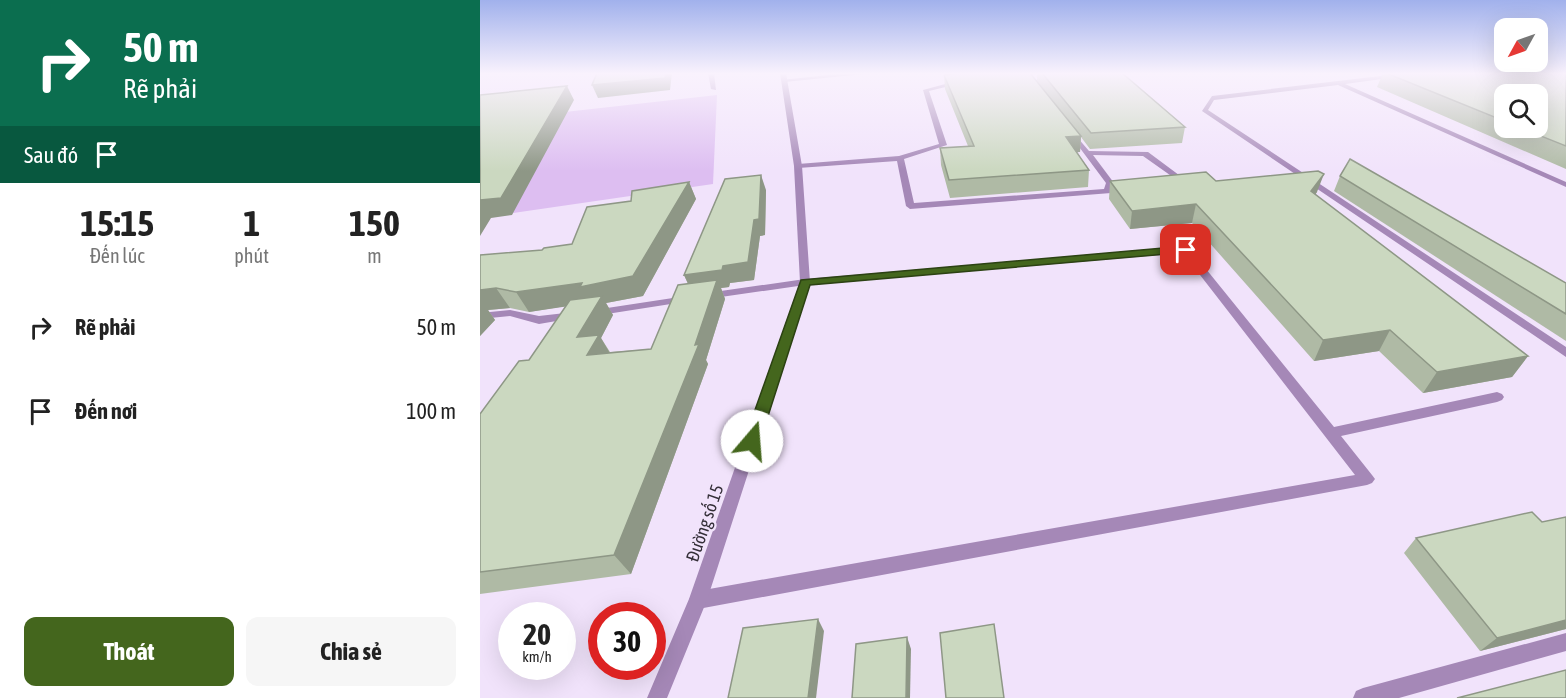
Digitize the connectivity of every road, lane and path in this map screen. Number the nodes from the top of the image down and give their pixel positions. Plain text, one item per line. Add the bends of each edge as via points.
1 (788, 106) edge
2 (931, 106) edge
3 (1208, 106) edge
4 (1397, 106) edge
5 (1067, 127) edge
6 (1087, 153) junction
7 (900, 158) junction
8 (798, 166) junction
9 (1163, 185) edge
10 (1566, 185) edge
11 (1119, 190) edge
12 (1108, 191) junction
13 (805, 282) junction
14 (480, 316) edge
15 (1566, 353) edge
16 (1497, 397) dead end
17 (1331, 433) junction
18 (698, 600) junction
19 (1566, 642) edge
20 (657, 698) edge
21 (1363, 698) edge

1 - 8 street, Đường số 15
2 - 7 street via 943,145
3 - 15 street via 1205,111
4 - 10 street
5 - 6 street
6 - 9 street via 1145,154 1183,181
6 - 12 street via 1110,183
7 - 8 street
7 - 12 street via 910,206
8 - 13 street, Đường số 15
11 - 12 street
13 - 14 street via 539,320 510,313
13 - 17 street via 1186,250
13 - 18 street, Đường số 15
16 - 17 street
17 - 18 street via 1367,478
18 - 20 street, Đường số 15
19 - 21 street

